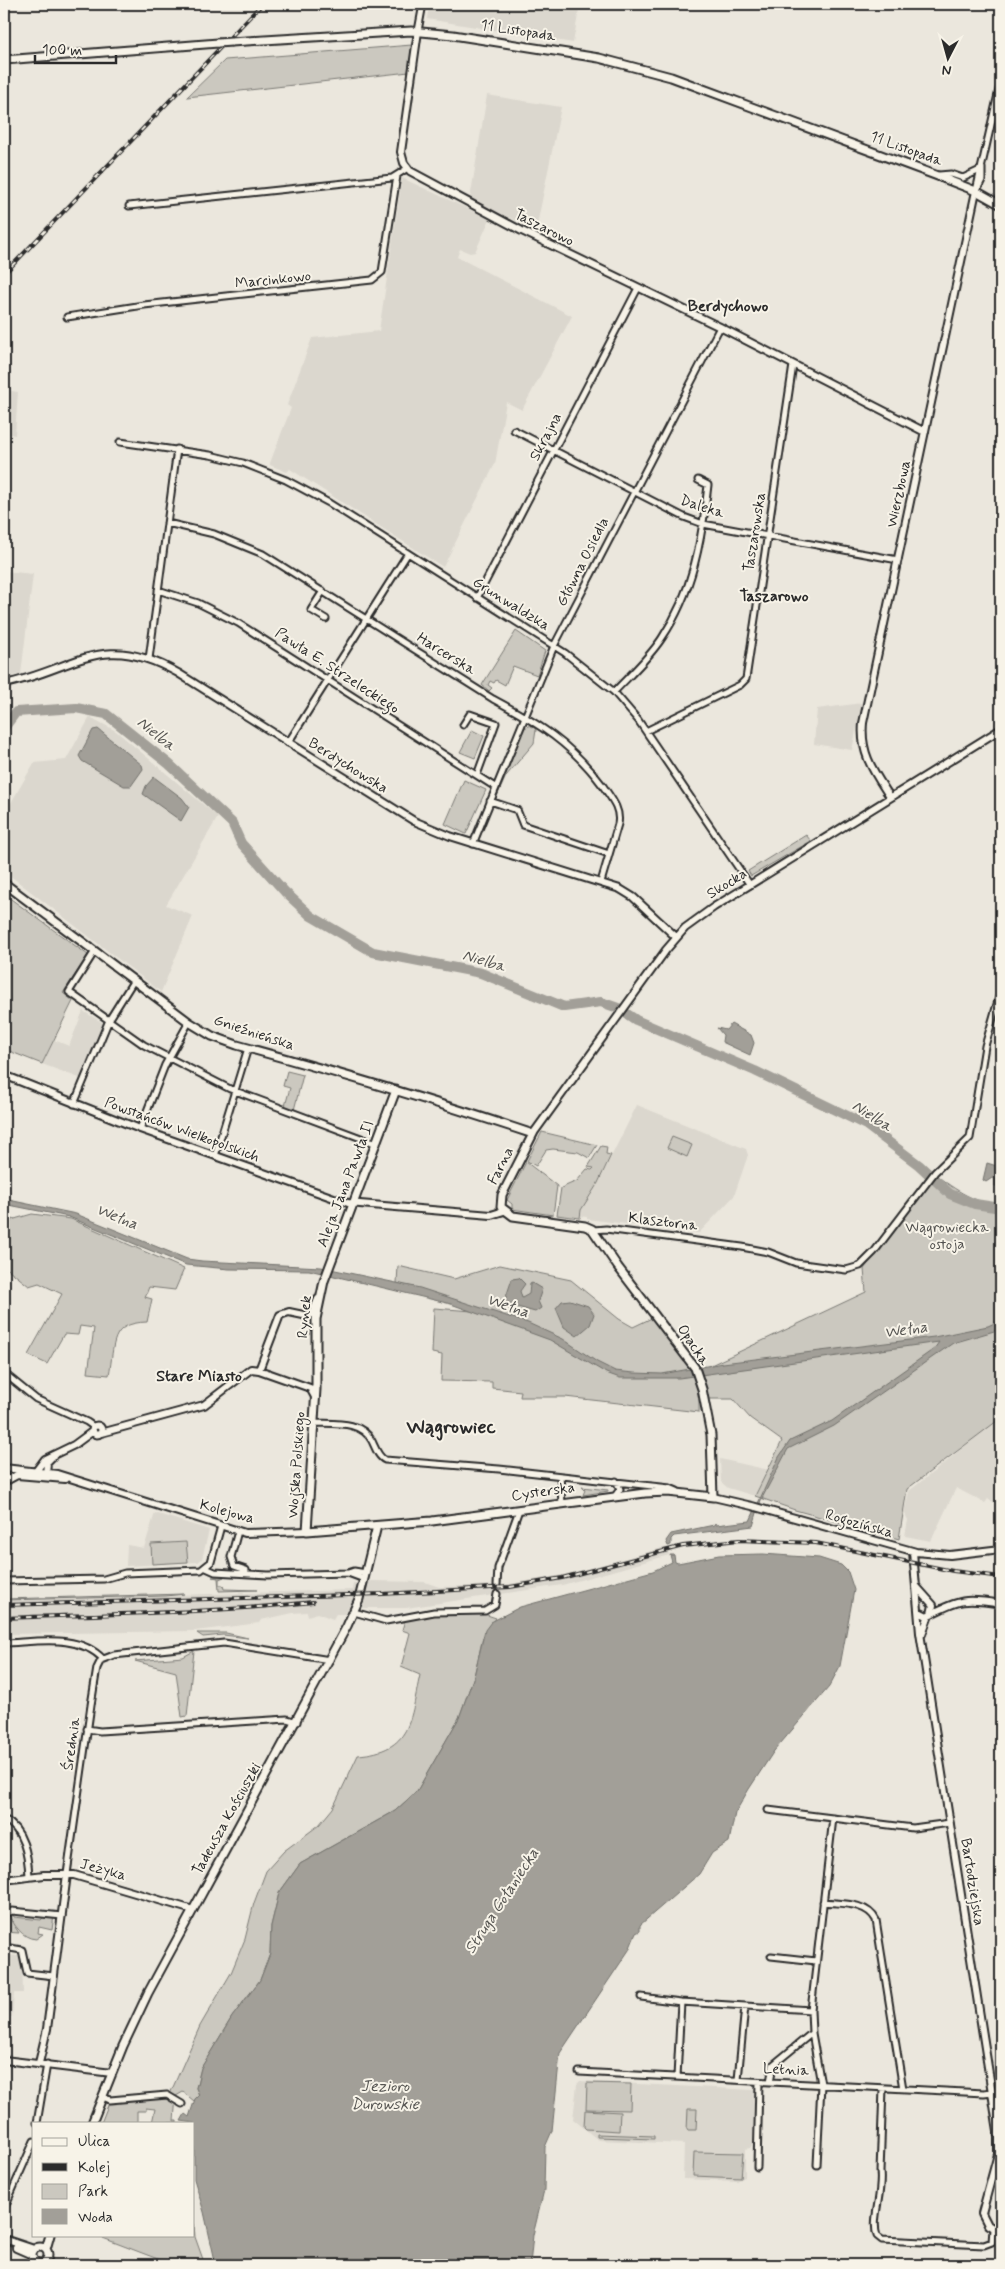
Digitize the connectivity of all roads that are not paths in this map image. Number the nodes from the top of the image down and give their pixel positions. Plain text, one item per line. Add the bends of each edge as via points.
1 (423, 4) edge
2 (418, 31) junction
3 (4, 60) edge
4 (1001, 81) edge
5 (982, 167) junction
6 (408, 168) junction
7 (935, 175) junction
8 (397, 176) junction
9 (976, 191) junction
10 (1001, 205) edge
11 (129, 206) dead end
12 (638, 288) junction
13 (67, 317) dead end
14 (720, 327) junction
15 (793, 365) junction
16 (514, 430) dead end
17 (925, 432) junction
18 (120, 442) dead end
19 (177, 450) junction
20 (554, 450) junction
21 (698, 480) dead end
22 (634, 492) junction
23 (167, 523) junction
24 (703, 524) junction
25 (767, 536) junction
26 (408, 554) junction
27 (898, 560) junction
28 (158, 590) junction
29 (323, 591) junction
30 (477, 598) junction
31 (366, 618) junction
32 (326, 619) dead end
33 (554, 646) junction
34 (149, 659) junction
35 (328, 680) junction
36 (4, 684) edge
37 (614, 692) junction
38 (525, 716) junction
39 (463, 725) dead end
40 (1001, 729) edge
41 (646, 731) junction
42 (288, 743) junction
43 (477, 775) junction
44 (495, 787) junction
45 (890, 797) junction
46 (490, 801) junction
47 (473, 844) junction
48 (610, 854) junction
49 (601, 882) junction
50 (4, 884) edge
51 (750, 885) junction
52 (676, 937) junction
53 (95, 951) junction
54 (133, 982) junction
55 (1001, 990) edge
56 (109, 1020) junction
57 (189, 1022) junction
58 (248, 1048) junction
59 (168, 1058) junction
60 (4, 1075) edge
61 (396, 1090) junction
62 (235, 1091) junction
63 (74, 1104) junction
64 (140, 1129) junction
65 (533, 1134) junction
66 (377, 1144) junction
67 (215, 1156) junction
68 (354, 1203) junction
69 (504, 1211) junction
70 (593, 1230) junction
71 (323, 1285) junction
72 (259, 1370) junction
73 (4, 1373) edge
74 (316, 1400) junction
75 (314, 1423) junction
76 (97, 1431) junction
77 (54, 1455) junction
78 (4, 1468) edge
79 (36, 1471) junction
80 (46, 1475) junction
81 (560, 1476) junction
82 (6, 1480) edge
83 (616, 1481) junction
84 (681, 1493) junction
85 (615, 1496) junction
86 (713, 1497) junction
87 (562, 1504) junction
88 (519, 1510) junction
89 (221, 1526) junction
90 (377, 1526) junction
91 (238, 1532) junction
92 (307, 1532) junction
93 (1001, 1549) edge
94 (913, 1552) junction
95 (206, 1568) junction
96 (256, 1574) junction
97 (365, 1576) junction
98 (4, 1581) edge
99 (496, 1585) dead end
100 (916, 1586) junction
101 (497, 1594) dead end
102 (931, 1603) junction
103 (1001, 1604) edge
104 (942, 1608) junction
105 (919, 1609) junction
106 (354, 1612) junction
107 (930, 1614) junction
108 (922, 1642) junction
109 (4, 1643) edge
110 (103, 1659) junction
111 (331, 1660) junction
112 (297, 1722) junction
113 (87, 1729) junction
114 (768, 1810) dead end
115 (833, 1818) junction
116 (4, 1820) edge
117 (950, 1823) junction
118 (67, 1874) junction
119 (29, 1876) junction
120 (4, 1880) edge
121 (823, 1902) junction
122 (193, 1910) junction
123 (4, 1914) edge
124 (62, 1916) junction
125 (4, 1947) edge
126 (771, 1956) dead end
127 (816, 1961) junction
128 (54, 1976) junction
129 (641, 1997) dead end
130 (681, 2002) junction
131 (745, 2006) junction
132 (811, 2010) junction
133 (812, 2033) junction
134 (4, 2060) edge
135 (39, 2063) junction
136 (47, 2064) junction
137 (579, 2072) dead end
138 (112, 2073) junction
139 (676, 2077) junction
140 (738, 2080) junction
141 (759, 2082) junction
142 (770, 2082) junction
143 (821, 2084) junction
144 (883, 2088) junction
145 (903, 2089) junction
146 (992, 2092) junction
147 (102, 2097) junction
148 (182, 2104) dead end
149 (38, 2122) edge
150 (92, 2122) edge
151 (32, 2146) edge
152 (817, 2165) dead end
153 (757, 2167) dead end
154 (4, 2210) edge
155 (993, 2229) junction
156 (1001, 2233) edge
157 (46, 2236) edge
158 (49, 2236) edge
159 (4, 2241) edge
160 (38, 2257) edge

1 - 2 street
2 - 3 main road, 11 Listopada, bridge
2 - 6 street via 401,152
2 - 7 main road, 11 Listopada via 636,66
4 - 5 street
5 - 7 street via 963,178 951,174
5 - 9 street via 982,180
6 - 8 street
6 - 12 street, Taszarowo via 522,232
7 - 9 main road, 11 Listopada
8 - 11 street
8 - 13 street, Marcinkowo via 382,272 372,280 144,305
9 - 10 main road, 11 Listopada
9 - 17 street, Wierzbowa
12 - 14 street, Taszarowo
12 - 20 street, Skrajna
14 - 15 street, Taszarowo
14 - 22 street, Główna Osiedla
15 - 17 street, Taszarowo
15 - 25 street, Taszarowska
16 - 20 street, Daleka
17 - 27 street, Wierzbowa
18 - 19 street, Grunwaldzka
19 - 23 street
19 - 26 street, Grunwaldzka via 242,463 286,480 329,503
20 - 22 street, Daleka
20 - 30 street, Skrajna
21 - 24 street via 708,485
22 - 24 street, Daleka
22 - 33 street, Główna Osiedla
23 - 28 street
23 - 29 street, Harcerska via 235,542 280,564
24 - 25 street, Daleka
24 - 37 street via 693,572 677,612 648,656
25 - 27 street, Daleka
25 - 41 street, Taszarowska via 744,682
26 - 30 street, Grunwaldzka
26 - 31 street
27 - 45 street, Wierzbowa via 862,736 866,758
28 - 34 street
28 - 35 street, Pawła E. Strzeleckiego via 226,616
29 - 31 street, Harcerska
29 - 32 street via 311,610
30 - 33 street, Grunwaldzka
31 - 35 street
31 - 38 street, Harcerska
33 - 37 street, Grunwaldzka
33 - 38 street, Główna Osiedla
34 - 36 street, Berdychowska via 123,654 96,654
34 - 42 street, Berdychowska via 178,673
35 - 42 street
35 - 43 street, Pawła E. Strzeleckiego
37 - 41 street, Grunwaldzka
38 - 44 street, Główna Osiedla
38 - 48 street, Harcerska via 575,752 614,803 619,819
39 - 43 street via 470,714 496,723
40 - 45 street, Skocka
41 - 51 street, Grunwaldzka
42 - 47 street, Berdychowska via 395,811
43 - 44 street, Pawła E. Strzeleckiego
44 - 46 street, Główna Osiedla
45 - 51 street, Skocka
46 - 47 street, Główna Osiedla
46 - 48 street via 516,810 523,825
47 - 49 street, Berdychowska
48 - 49 street, Harcerska
49 - 52 street, Berdychowska via 627,892
50 - 53 main road, Gnieźnieńska
51 - 52 street, Skocka via 697,918
52 - 65 street, Skocka
53 - 54 main road, Gnieźnieńska
53 - 56 street via 69,992
54 - 56 street
54 - 57 main road, Gnieźnieńska
55 - 70 street, Klasztorna via 985,1046 969,1140 927,1181 860,1266 851,1269 796,1263 768,1252 724,1244 606,1228
56 - 59 street
56 - 63 street
57 - 58 main road, Gnieźnieńska via 212,1036
57 - 59 street
58 - 61 main road, Gnieźnieńska
58 - 62 street
59 - 62 street
59 - 64 street
60 - 63 street, Powstańców Wielkopolskich
61 - 65 main road, Gnieźnieńska
61 - 66 main road, Aleja Jana Pawła II
62 - 66 street
62 - 67 street
63 - 64 street, Powstańców Wielkopolskich
64 - 67 street, Powstańców Wielkopolskich
65 - 69 main road, Farna via 502,1195 500,1204
66 - 68 main road, Aleja Jana Pawła II
67 - 68 street, Powstańców Wielkopolskich
68 - 69 street, Klasztorna via 490,1215
68 - 71 main road, Aleja Jana Pawła II
69 - 70 main road, Klasztorna via 513,1216 585,1226
70 - 86 main road, Opacka via 692,1363 702,1389 713,1451
71 - 72 street, Rynek via 310,1315 289,1312 280,1315
71 - 74 main road, Rynek via 316,1319
72 - 74 street via 310,1388
72 - 76 street via 248,1370 206,1403
73 - 76 street via 36,1399 87,1422
74 - 75 main road, Wojska Polskiego
75 - 81 street via 361,1428 385,1460
75 - 92 main road, Wojska Polskiego
76 - 77 street
77 - 79 street via 45,1459
77 - 80 street via 47,1462
78 - 79 street, Kolejowa
78 - 82 street via 8,1473
79 - 80 street, Kolejowa
80 - 82 street, Kolejowa via 17,1474
80 - 89 street, Kolejowa via 76,1480
81 - 83 street
81 - 87 street
83 - 84 street via 670,1488
83 - 85 street via 620,1489
84 - 85 main road, Cysterska
84 - 86 main road, Cysterska
85 - 87 main road, Cysterska
86 - 94 street, Rogozińska
87 - 88 main road, Cysterska
88 - 90 main road, Cysterska
88 - 99 street via 498,1568
89 - 91 street, Kolejowa
89 - 95 street via 212,1560
90 - 92 main road, Kolejowa
90 - 97 main road, Tadeusza Kościuszki
91 - 92 street, Kolejowa via 262,1535
91 - 96 street via 232,1562 235,1567
93 - 94 street, Rogozińska via 950,1555
94 - 100 street, Bartodziejska
95 - 96 street via 215,1572
95 - 98 street via 125,1573 104,1579
96 - 97 street via 354,1571
97 - 106 main road, Tadeusza Kościuszki
100 - 102 street
100 - 105 street, Bartodziejska
101 - 106 street via 495,1605 485,1610 434,1612 386,1621
102 - 104 street
102 - 105 street via 924,1601
102 - 107 street, Bartodziejska
103 - 104 street via 966,1599
104 - 107 street
105 - 107 street via 925,1616
105 - 108 street, Bartodziejska
106 - 111 main road, Tadeusza Kościuszki
107 - 108 street, Bartodziejska
108 - 117 street, Bartodziejska
109 - 110 street via 73,1642 91,1648
110 - 111 street via 114,1655 224,1643
110 - 113 street, Średnia via 97,1668
111 - 112 main road, Tadeusza Kościuszki
112 - 113 street via 287,1719 100,1731
112 - 122 main road, Tadeusza Kościuszki
113 - 118 street, Średnia
114 - 115 street
115 - 117 street via 913,1828
115 - 121 street
116 - 119 street via 19,1833 28,1858
117 - 146 street, Bartodziejska
118 - 119 street, Jeżyka
118 - 122 street, Jeżyka
118 - 124 street, Średnia
119 - 120 street, Jeżyka
121 - 127 street
121 - 145 street via 862,1908 870,1911 876,1920
122 - 138 main road, Tadeusza Kościuszki via 148,1993
123 - 124 street via 12,1911
124 - 128 street, Średnia
125 - 128 street via 22,1950 27,1973
126 - 127 street
127 - 132 street
128 - 135 street, Średnia
129 - 130 street
130 - 131 street
130 - 139 street
131 - 132 street
131 - 140 street
132 - 133 street
133 - 142 street via 773,2065
133 - 143 street
134 - 135 street
135 - 136 street
136 - 138 street
136 - 149 street
137 - 139 street, Letnia
138 - 147 main road, Tadeusza Kościuszki
139 - 140 street, Letnia
140 - 141 street, Letnia
141 - 142 street, Letnia
141 - 153 street
142 - 143 street, Letnia
143 - 144 street, Letnia
143 - 152 street
144 - 145 street, Letnia
144 - 155 street via 882,2186 875,2231 882,2240 984,2245 992,2242
145 - 146 street, Letnia
146 - 155 street, Bartodziejska via 999,2150 982,2211 985,2221
147 - 148 street via 110,2100 167,2096
147 - 150 main road, Tadeusza Kościuszki
151 - 154 street
155 - 156 street
157 - 160 main road
158 - 160 main road
159 - 160 street

